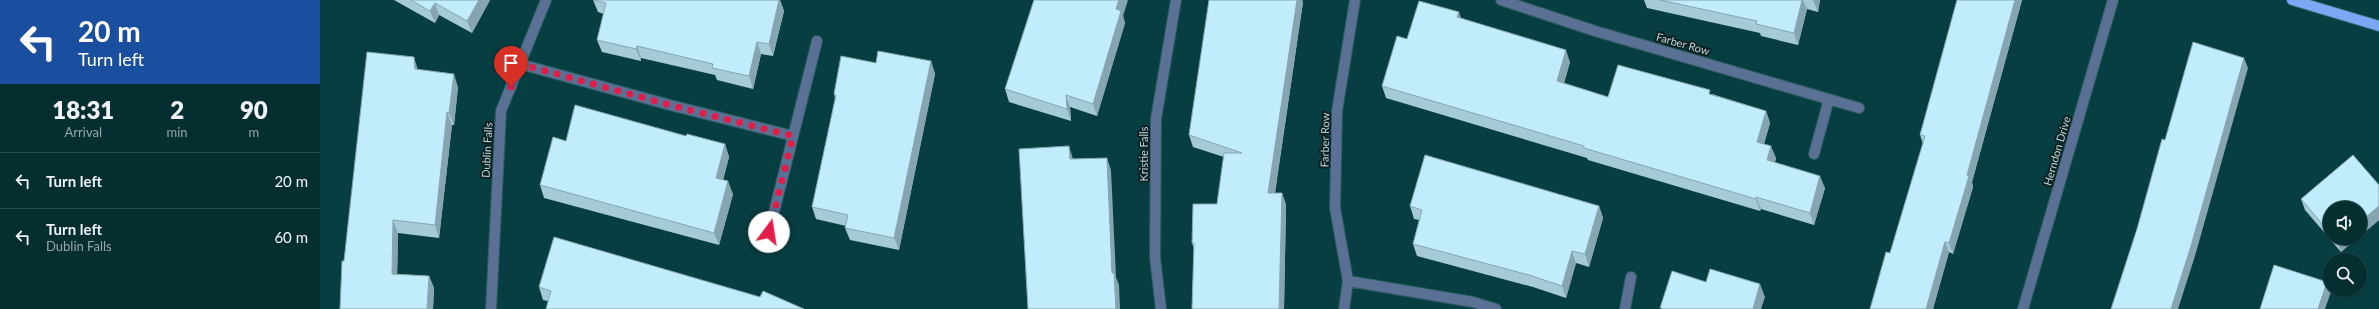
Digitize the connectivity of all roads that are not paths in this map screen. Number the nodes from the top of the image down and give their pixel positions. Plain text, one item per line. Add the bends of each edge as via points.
1 (546, 0) edge
2 (1176, 0) edge
3 (1355, 0) edge
4 (1501, 0) edge
5 (2113, 0) edge
6 (2292, 0) edge
7 (2379, 26) edge
8 (817, 41) dead end
9 (520, 64) junction
10 (1829, 99) junction
11 (1859, 108) dead end
12 (793, 136) junction
13 (1814, 154) dead end
14 (769, 232) dead end
15 (1631, 276) dead end
16 (1348, 281) junction
17 (491, 309) edge
18 (1161, 309) edge
19 (1344, 309) edge
20 (1496, 309) edge
21 (1625, 309) edge
22 (2023, 309) edge

1 - 9 street, Dublin Falls
2 - 18 street, Kristie Falls via 1156,119 1155,257
3 - 16 street, Farber Row via 1337,111 1335,208
4 - 10 street, Farber Row via 1595,31
5 - 22 street, Herndon Drive
6 - 7 main road
8 - 12 street
9 - 12 street
9 - 17 street, Dublin Falls via 501,111
10 - 11 street, Farber Row
10 - 13 street
12 - 14 street
15 - 21 street
16 - 19 street, Farber Row
16 - 20 street via 1473,302

